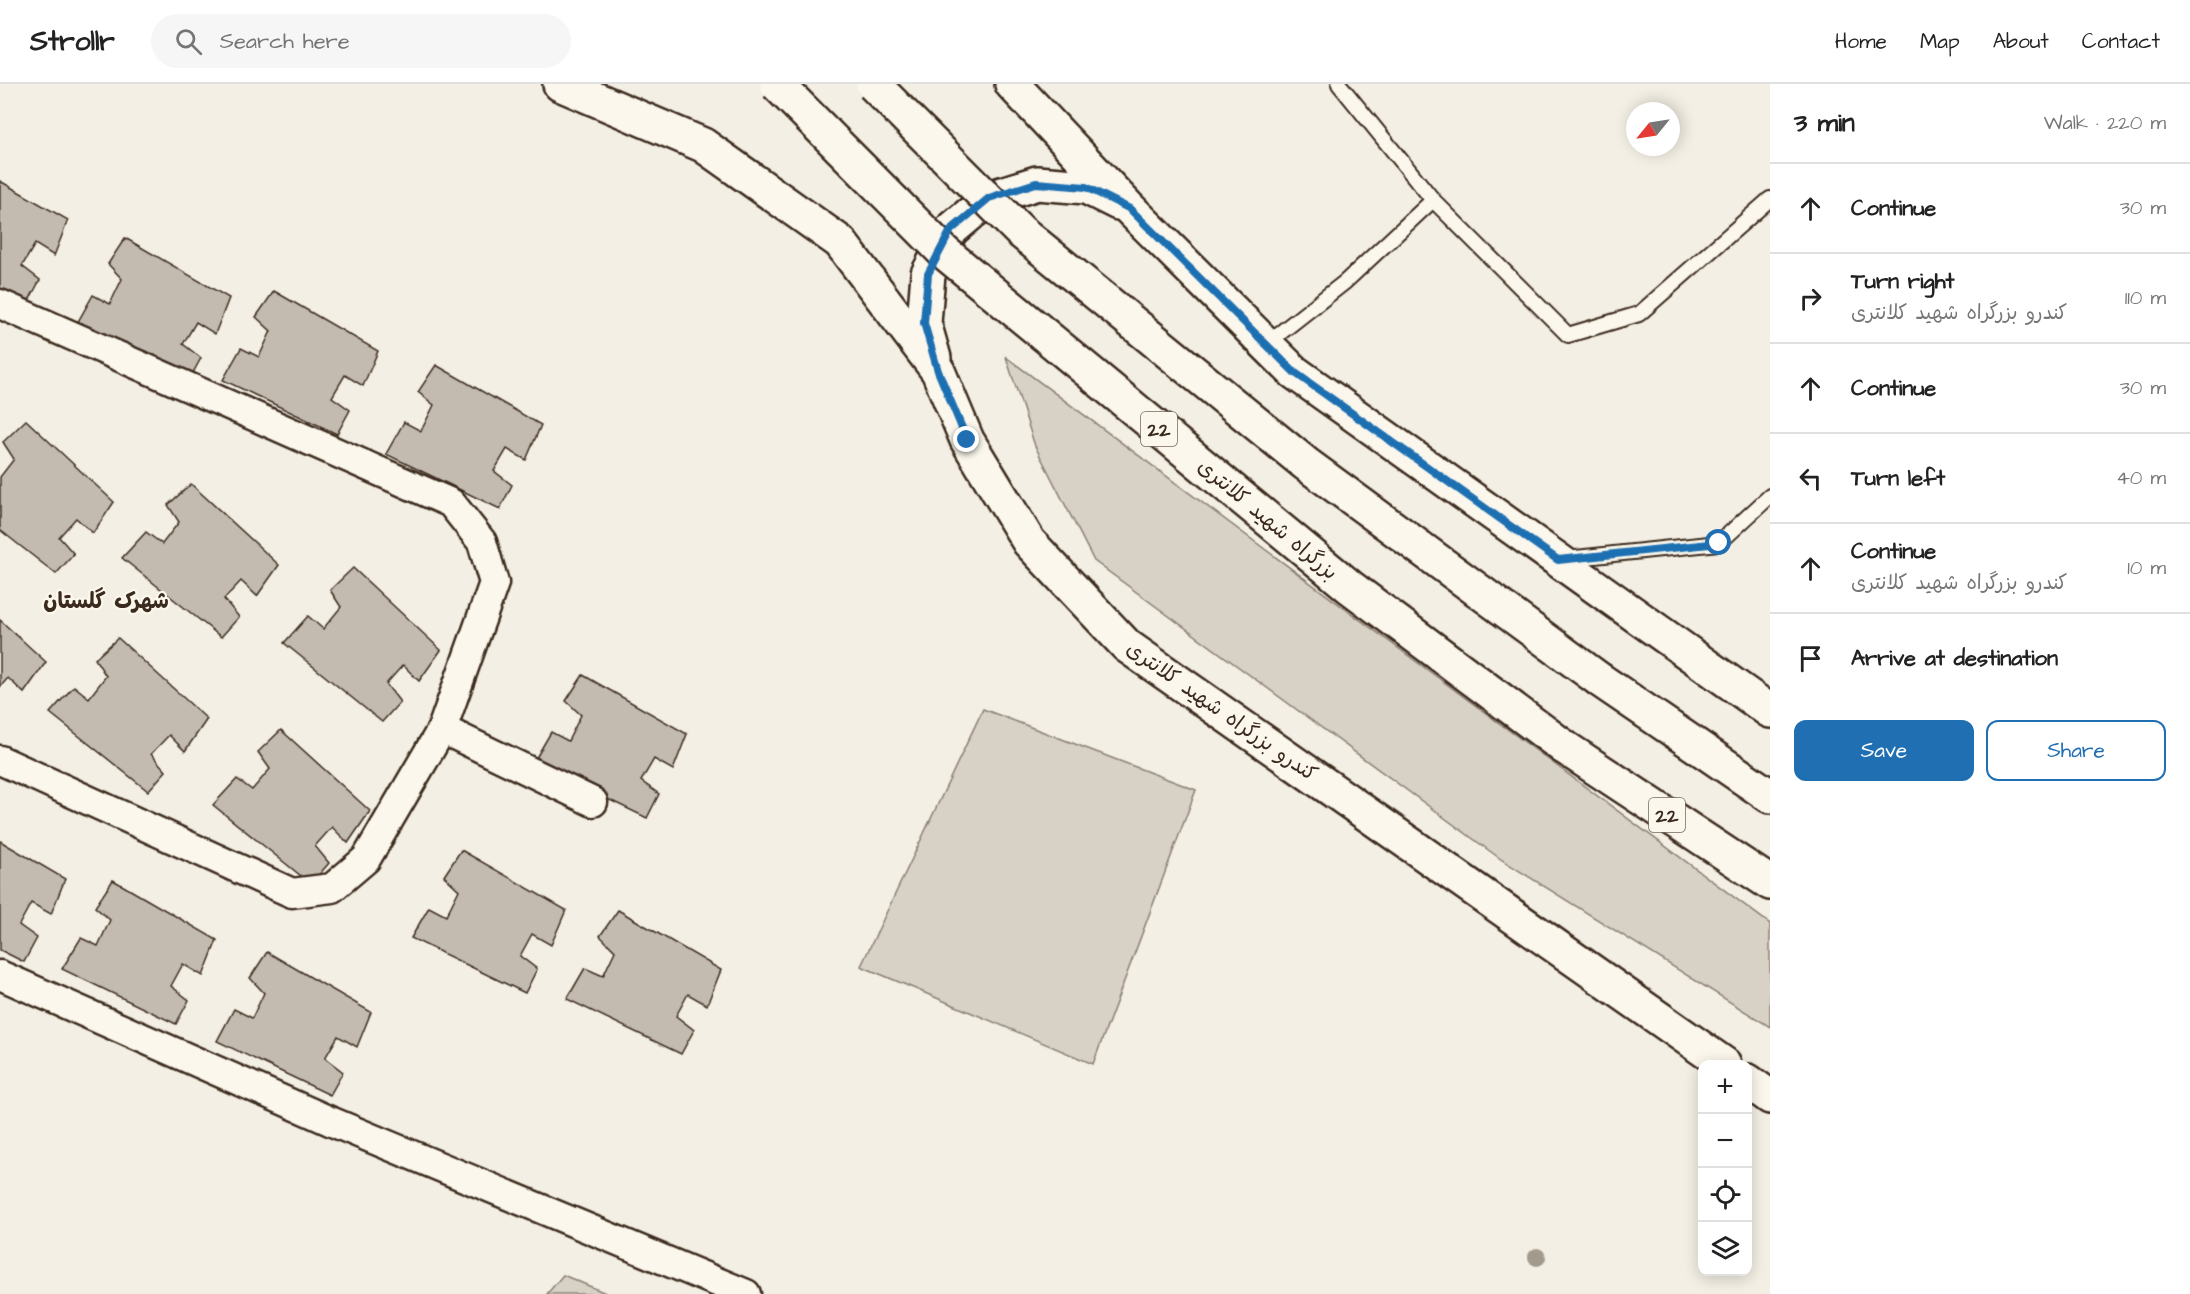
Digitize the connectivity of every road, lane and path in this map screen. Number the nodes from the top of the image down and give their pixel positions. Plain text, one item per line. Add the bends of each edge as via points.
1 (560, 84) edge
2 (777, 84) edge
3 (873, 84) edge
4 (1012, 84) edge
5 (1339, 84) edge
6 (1770, 199) edge
7 (1433, 200) junction
8 (1130, 209) junction
9 (0, 304) edge
10 (1266, 344) junction
11 (938, 371) junction
12 (1770, 496) edge
13 (1558, 560) junction
14 (1770, 711) edge
15 (442, 729) junction
16 (0, 760) edge
17 (1770, 796) edge
18 (593, 802) dead end
19 (1770, 883) edge
20 (0, 975) edge
21 (1717, 1060) edge
22 (1752, 1084) edge
23 (1770, 1097) edge
24 (746, 1294) edge

1 - 11 main road, کندرو بزرگراه شهید کلانتری via 703,146 840,242
2 - 19 main road, بزرگراه شهید کلانتری / 22, bridge via 944,252 1350,587 1564,747
3 - 17 main road, bridge via 1030,239 1306,464 1600,680
4 - 8 main road
5 - 7 lane
6 - 7 lane via 1639,314 1568,335
7 - 10 lane via 1345,282
8 - 10 main road
8 - 11 main road via 1086,187 1036,183 989,198 951,230 928,274 924,323
9 - 15 street via 451,503 482,542 494,583
10 - 13 main road via 1294,372
11 - 21 main road, کندرو بزرگراه شهید کلانتری via 967,440 1029,542 1127,646
12 - 13 lane via 1719,543
13 - 14 main road
15 - 16 street via 366,859 332,888 292,893
15 - 18 street
20 - 24 street via 330,1121
22 - 23 main road

